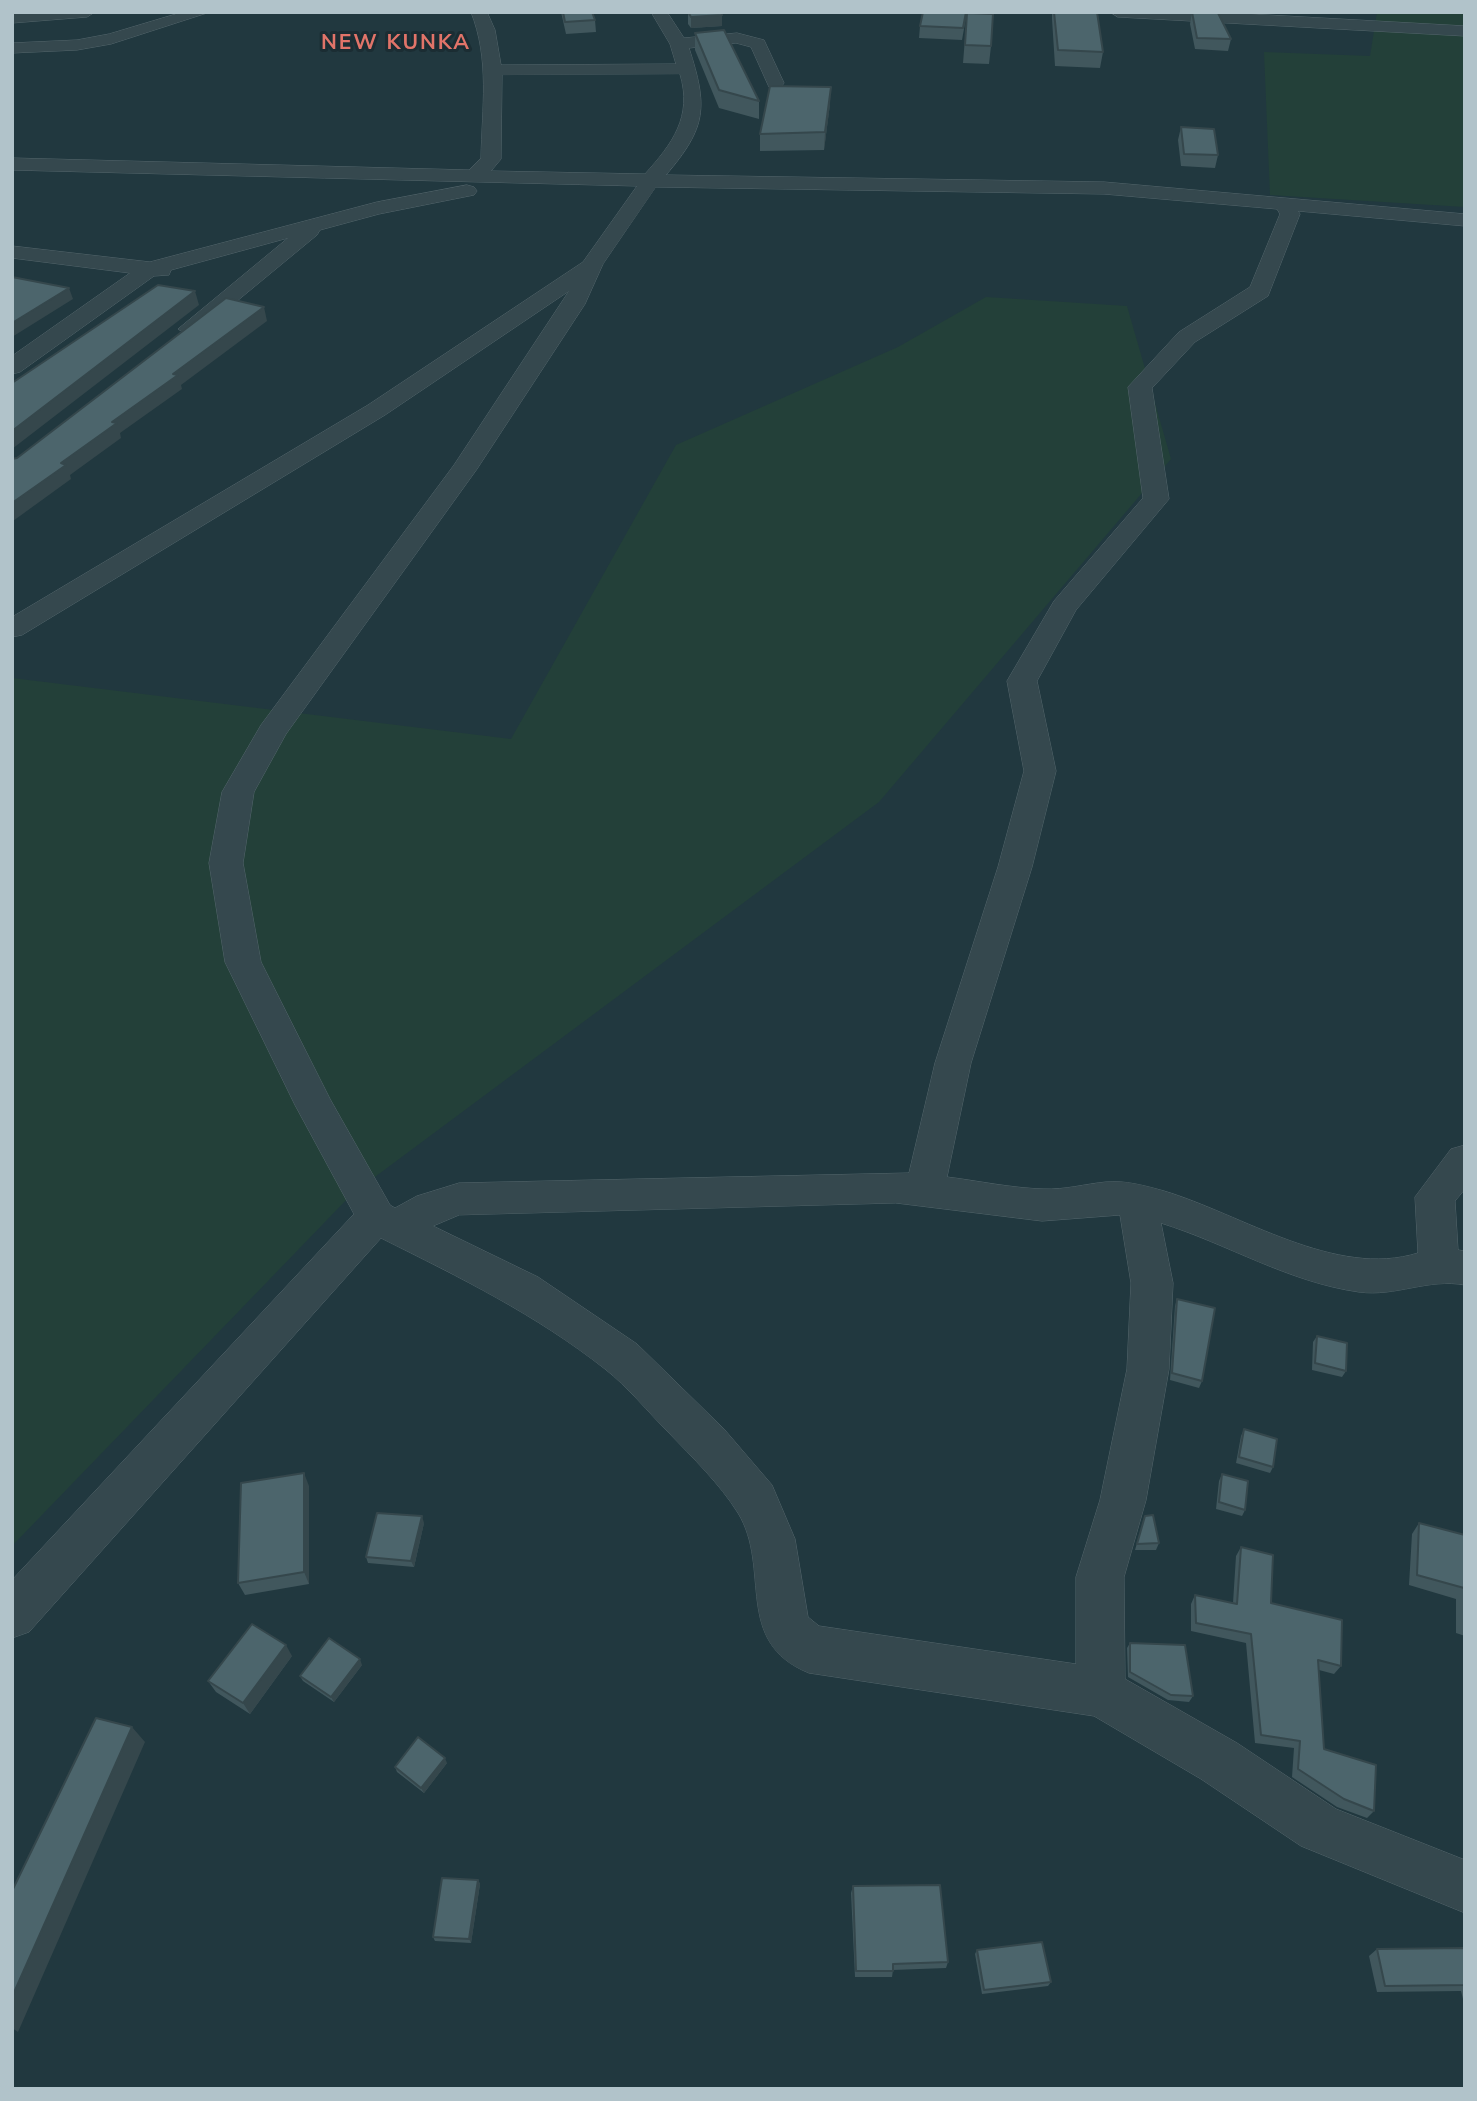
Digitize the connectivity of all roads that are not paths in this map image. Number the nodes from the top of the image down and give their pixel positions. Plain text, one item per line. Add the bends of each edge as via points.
1 (88, 12) edge
2 (202, 12) edge
3 (479, 12) edge
4 (1118, 12) edge
5 (1385, 12) edge
6 (662, 15) edge
7 (1244, 16) edge
8 (687, 17) edge
9 (12, 18) edge
10 (1400, 28) junction
11 (1465, 31) edge
12 (678, 44) junction
13 (12, 48) edge
14 (687, 69) junction
15 (495, 70) junction
16 (775, 83) edge
17 (12, 164) edge
18 (474, 176) junction
19 (536, 178) junction
20 (651, 180) junction
21 (1284, 205) junction
22 (1465, 220) edge
23 (316, 226) junction
24 (12, 252) edge
25 (592, 264) junction
26 (149, 269) junction
27 (251, 281) junction
28 (167, 345) edge
29 (12, 368) edge
30 (12, 629) edge
31 (1465, 1160) edge
32 (925, 1189) junction
33 (1137, 1201) junction
34 (386, 1222) junction
35 (1453, 1265) edge
36 (12, 1615) edge
37 (1101, 1692) junction
38 (1465, 1887) edge

1 - 9 street
2 - 13 street via 111,39
3 - 15 street
4 - 7 street
5 - 10 street
6 - 8 street
6 - 12 street
7 - 10 street
10 - 11 street
12 - 14 street
12 - 16 street via 737,38 758,44
14 - 15 street
14 - 20 street via 692,89 688,129 681,145
15 - 18 street via 491,159
17 - 18 street
18 - 19 street
19 - 20 street
19 - 23 street via 377,208
20 - 21 street via 1104,188
20 - 25 street
21 - 22 street
21 - 32 street via 1290,214 1260,291 1187,337 1140,387 1156,499 1064,607 1022,681 1040,771 953,1063
23 - 26 street
23 - 27 street
24 - 26 street
25 - 30 street via 512,323 338,435
25 - 34 street via 574,304 531,370 272,732 238,792 226,863 243,962 314,1105
26 - 27 street
26 - 29 street
27 - 28 street
31 - 35 street via 1435,1197 1435,1230
32 - 33 street via 1041,1205 1108,1198
32 - 34 street via 458,1199
33 - 35 street via 1168,1207 1246,1241 1328,1269 1392,1276
33 - 37 street via 1152,1283 1148,1369 1123,1500 1100,1577
34 - 36 street
34 - 37 street via 523,1289 611,1349 708,1443 756,1500 772,1539 789,1632 810,1649
37 - 38 street via 1219,1761 1319,1828

